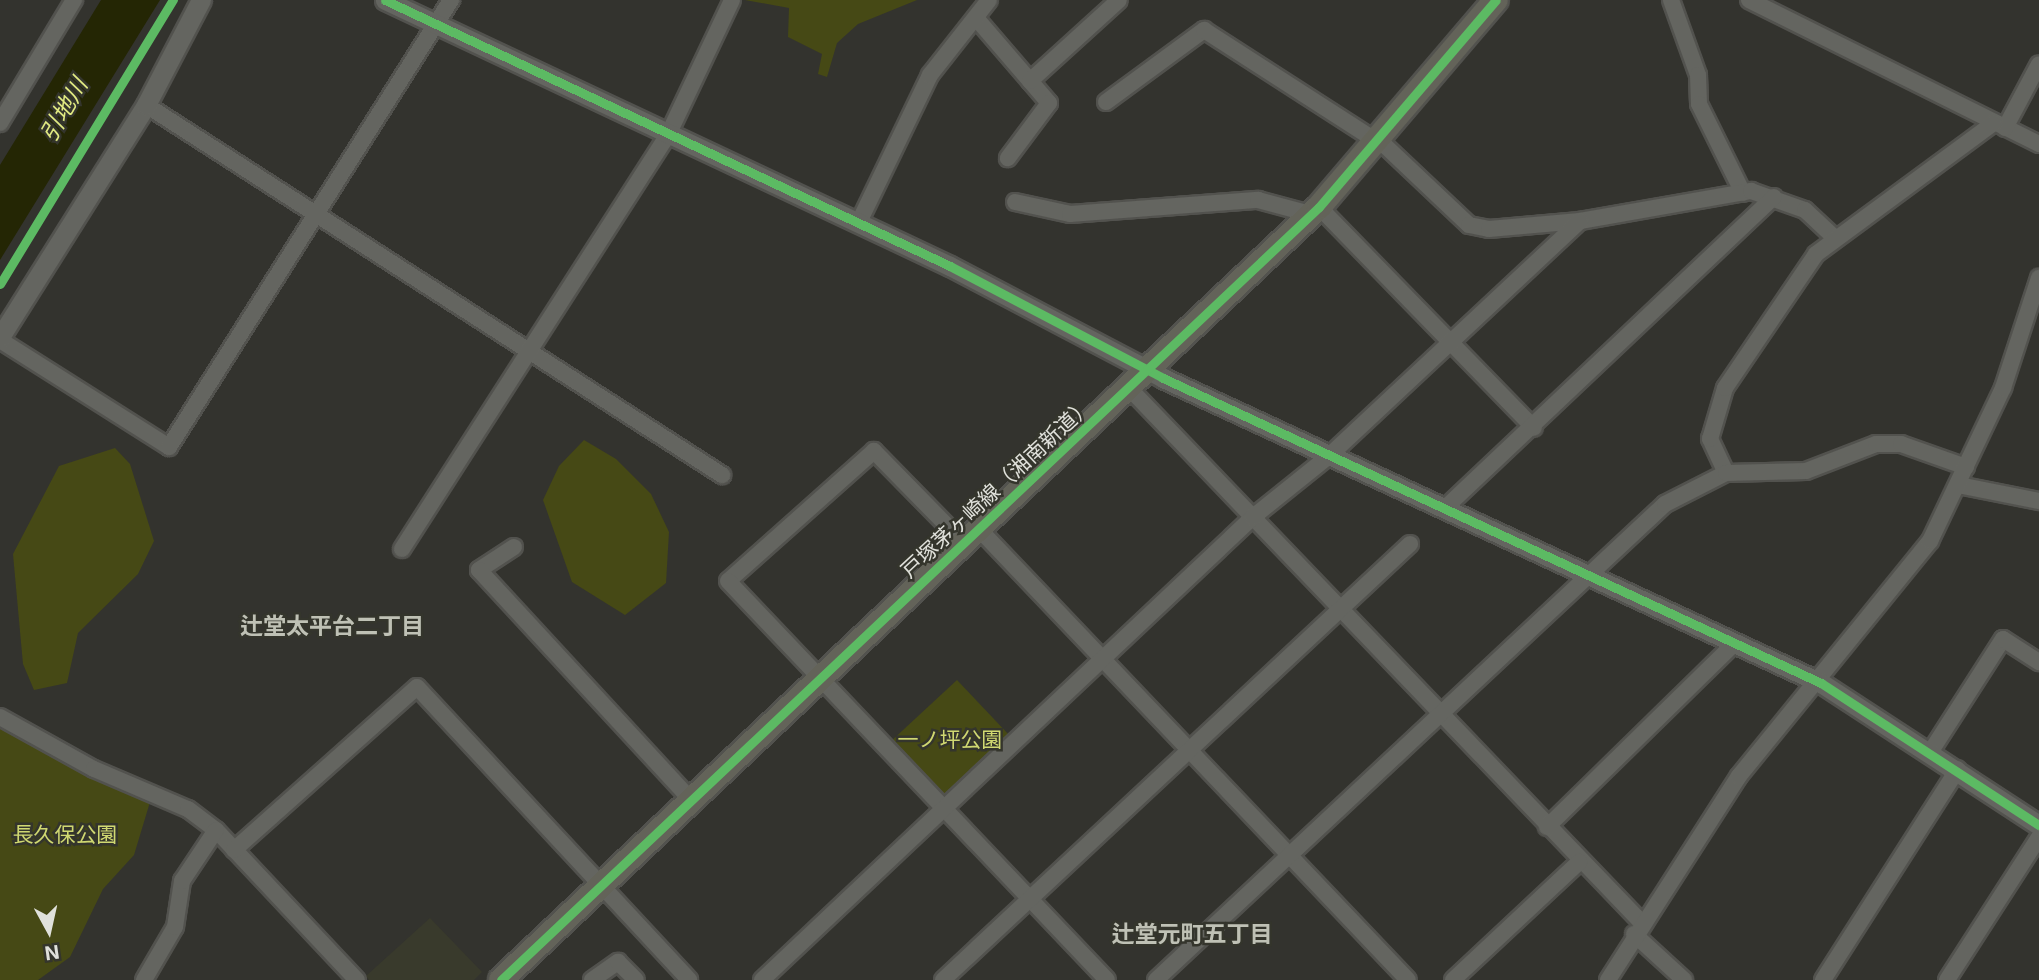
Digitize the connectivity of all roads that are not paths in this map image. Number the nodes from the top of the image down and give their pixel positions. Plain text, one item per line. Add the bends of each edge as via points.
1 (74, 0) edge
2 (201, 0) edge
3 (385, 0) edge
4 (451, 0) edge
5 (732, 0) edge
6 (989, 0) edge
7 (1119, 0) edge
8 (1496, 0) edge
9 (1671, 0) edge
10 (1749, 0) edge
11 (976, 18) junction
12 (439, 25) junction
13 (2039, 64) edge
14 (1030, 81) junction
15 (6, 102) edge
16 (1106, 102) dead end
17 (146, 105) junction
18 (0, 123) edge
19 (1999, 125) junction
20 (668, 135) junction
21 (1377, 140) junction
22 (2039, 144) edge
23 (1007, 158) dead end
24 (1743, 193) junction
25 (1774, 197) junction
26 (1015, 202) dead end
27 (1314, 210) junction
28 (321, 213) junction
29 (1580, 221) junction
30 (859, 222) junction
31 (1834, 237) junction
32 (2039, 278) edge
33 (0, 338) edge
34 (1449, 340) junction
35 (531, 349) junction
36 (1149, 370) junction
37 (1129, 388) junction
38 (1534, 428) junction
39 (1329, 456) junction
40 (1966, 467) junction
41 (1726, 473) junction
42 (722, 475) dead end
43 (1958, 485) junction
44 (2039, 501) edge
45 (1444, 509) junction
46 (1253, 517) junction
47 (972, 536) junction
48 (1410, 544) dead end
49 (514, 547) dead end
50 (402, 549) dead end
51 (1591, 572) junction
52 (1341, 609) junction
53 (1735, 643) junction
54 (1104, 658) junction
55 (2039, 662) edge
56 (820, 677) junction
57 (1821, 683) junction
58 (1441, 713) junction
59 (0, 717) edge
60 (1191, 750) junction
61 (1931, 751) junction
62 (1958, 769) junction
63 (690, 799) junction
64 (943, 809) junction
65 (2039, 825) edge
66 (1547, 827) junction
67 (216, 830) junction
68 (2039, 836) edge
69 (234, 850) junction
70 (1290, 854) junction
71 (1579, 862) junction
72 (598, 889) junction
73 (1029, 897) junction
74 (1638, 928) junction
75 (144, 980) edge
76 (357, 980) edge
77 (500, 980) edge
78 (593, 980) edge
79 (636, 980) edge
80 (690, 980) edge
81 (762, 980) edge
82 (943, 980) edge
83 (1107, 980) edge
84 (1156, 980) edge
85 (1408, 980) edge
86 (1453, 980) edge
87 (1608, 980) edge
88 (1684, 980) edge
89 (1823, 980) edge
90 (1947, 980) edge

1 - 15 street
2 - 17 street
3 - 12 street
4 - 12 street
5 - 20 street
6 - 11 street
7 - 14 street
8 - 21 main road, 戸塚茅ヶ崎線（湘南新道）
9 - 24 street via 1698,75 1699,104
10 - 19 street
11 - 14 street
11 - 30 street via 930,75
12 - 20 street
12 - 28 street
13 - 19 street
14 - 23 street via 1049,103
15 - 18 street
16 - 21 street via 1204,30
17 - 28 street
17 - 33 street
19 - 22 street
19 - 31 street
20 - 30 street
20 - 35 street
21 - 27 main road, 戸塚茅ヶ崎線（湘南新道）
21 - 29 street via 1469,225 1489,229
24 - 25 street
24 - 29 street
25 - 31 street via 1805,210
25 - 38 street
26 - 27 street via 1070,214 1258,200
27 - 34 street
27 - 36 main road, 戸塚茅ヶ崎線（湘南新道）
28 - 33 street via 169,446
28 - 35 street
29 - 34 street
30 - 36 street
31 - 41 street via 1725,388 1710,439
32 - 40 street via 2003,388
34 - 38 street
34 - 39 street
35 - 42 street
35 - 50 street
36 - 37 main road, 戸塚茅ヶ崎線（湘南新道）
36 - 39 street
37 - 46 street
37 - 47 main road, 戸塚茅ヶ崎線（湘南新道）
38 - 45 street
39 - 45 street
39 - 46 street
40 - 41 street via 1901,444 1876,444 1806,471
40 - 43 street
41 - 51 street via 1665,504
43 - 44 street
43 - 57 street via 1930,541
45 - 51 street
46 - 52 street
46 - 54 street
47 - 54 street
47 - 56 main road, 戸塚茅ヶ崎線（湘南新道）
47 - 56 street via 874,451 728,581
48 - 52 street
49 - 63 street via 479,570
51 - 53 street
51 - 58 street
52 - 58 street
52 - 60 street
53 - 57 street
53 - 66 street
54 - 60 street
54 - 64 street
55 - 61 street via 2003,639
56 - 63 main road, 戸塚茅ヶ崎線（湘南新道）
56 - 64 street
57 - 61 street
57 - 74 street via 1739,776
58 - 66 street
58 - 70 street
59 - 67 street via 94,769 188,809
60 - 70 street
60 - 73 street
61 - 62 street
62 - 65 street
62 - 89 street
63 - 72 main road, 戸塚茅ヶ崎線（湘南新道）
64 - 73 street
64 - 81 street
66 - 71 street
67 - 69 street
67 - 75 street via 182,881 168,945
68 - 90 street
69 - 72 street via 417,687
69 - 76 street
70 - 84 street
70 - 85 street
71 - 74 street
71 - 86 street
72 - 77 main road, 戸塚茅ヶ崎線（湘南新道）
72 - 80 street
73 - 82 street
73 - 83 street
74 - 87 street
74 - 88 street
78 - 79 street via 618,962

